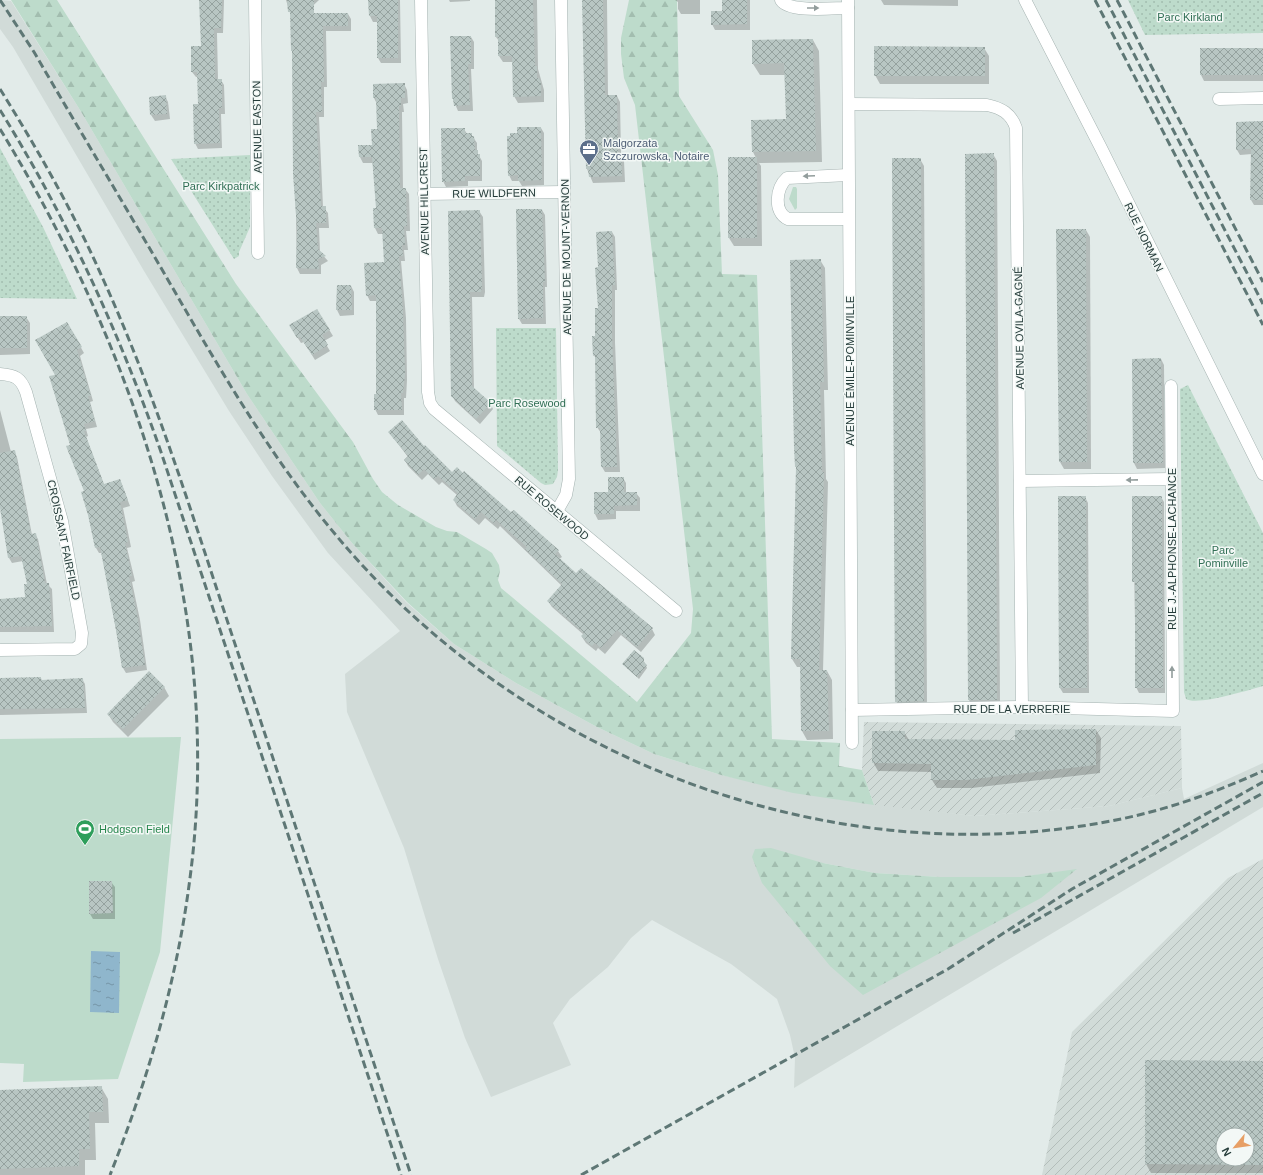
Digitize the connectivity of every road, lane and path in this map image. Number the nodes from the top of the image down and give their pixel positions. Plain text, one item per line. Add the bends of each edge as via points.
1 (255, 0) edge
2 (421, 0) edge
3 (561, 0) edge
4 (781, 0) edge
5 (1025, 0) edge
6 (848, 4) edge
7 (1263, 98) edge
8 (1219, 99) dead end
9 (849, 104) junction
10 (848, 175) junction
11 (564, 192) junction
12 (424, 194) junction
13 (848, 219) junction
14 (258, 253) dead end
15 (0, 374) edge
16 (1171, 386) dead end
17 (430, 403) joint
18 (1263, 474) edge
19 (1171, 479) junction
20 (1020, 481) junction
21 (557, 511) junction
22 (676, 611) dead end
23 (0, 650) edge
24 (1022, 707) junction
25 (852, 710) junction
26 (1173, 711) joint
27 (852, 743) dead end

1 - 14 street, AVENUE EASTON
2 - 12 street, AVENUE HILLCREST
3 - 11 street, AVENUE DE MOUNT-VERNON
4 -> 6 street via 786,6 796,8
5 - 18 street, RUE NORMAN
6 - 9 street, AVENUE ÉMILE-POMINVILLE
7 - 8 street
9 - 10 street, AVENUE ÉMILE-POMINVILLE
9 - 20 street, AVENUE OVILA-GAGNÉ via 987,105 1001,109 1014,122 1017,133
10 - 13 street, AVENUE ÉMILE-POMINVILLE
10 -> 13 street via 787,178 780,187 778,199 782,216 788,219
11 - 12 street, RUE WILDFERN
11 - 21 street, AVENUE DE MOUNT-VERNON via 569,479 566,495
12 - 17 street, AVENUE HILLCREST via 427,376
13 - 25 street, AVENUE ÉMILE-POMINVILLE
15 - 23 street, CROISSANT FAIRFIELD via 18,377 26,392 61,516 82,633 81,644 76,649
16 - 19 street, RUE J.-ALPHONSE-LACHANCE
17 - 21 street, RUE ROSEWOOD
19 -> 20 street
26 -> 19 street, RUE J.-ALPHONSE-LACHANCE
20 - 24 street, AVENUE OVILA-GAGNÉ
21 - 22 street, RUE ROSEWOOD
24 - 25 street, RUE DE LA VERRERIE
24 - 26 street, RUE DE LA VERRERIE
25 - 27 street, AVENUE ÉMILE-POMINVILLE

